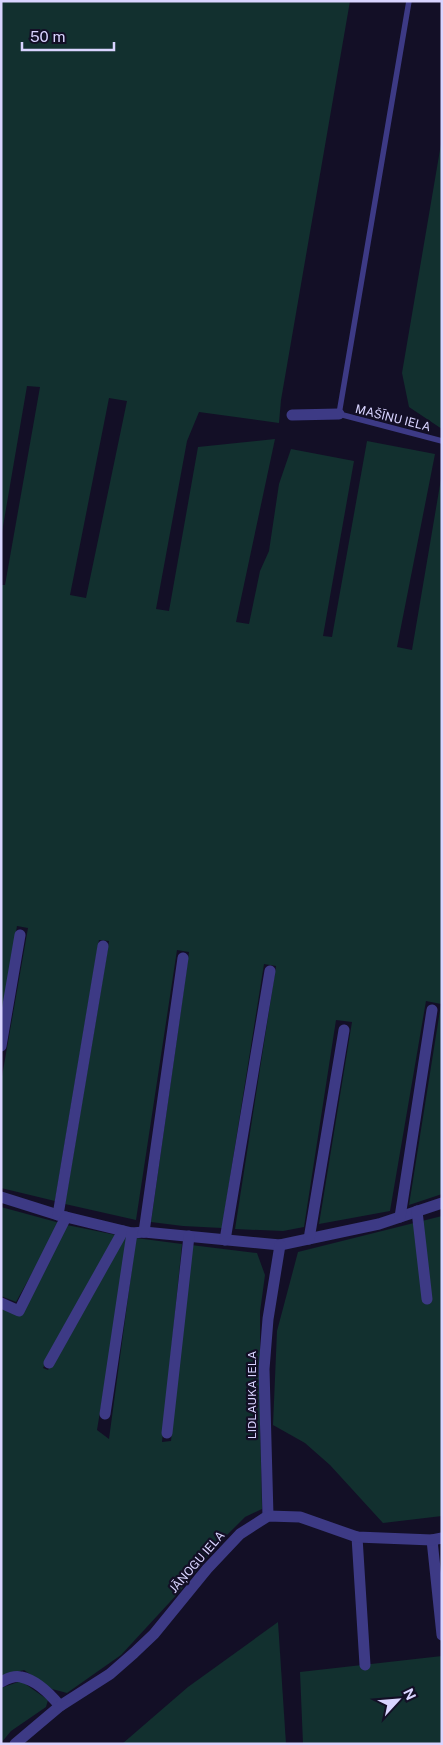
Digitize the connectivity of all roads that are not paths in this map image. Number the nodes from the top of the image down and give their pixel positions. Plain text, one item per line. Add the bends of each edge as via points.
1 (409, 1) edge
2 (339, 414) junction
3 (292, 415) dead end
4 (442, 440) edge
5 (20, 934) dead end
6 (103, 946) dead end
7 (183, 958) dead end
8 (270, 971) dead end
9 (432, 1010) dead end
10 (344, 1030) dead end
11 (1, 1046) edge
12 (1, 1197) edge
13 (442, 1203) edge
14 (417, 1211) junction
15 (62, 1216) junction
16 (400, 1217) junction
17 (127, 1232) junction
18 (144, 1232) junction
19 (189, 1236) junction
20 (309, 1239) junction
21 (225, 1240) junction
22 (280, 1245) junction
23 (427, 1299) dead end
24 (1, 1303) edge
25 (49, 1362) dead end
26 (104, 1414) dead end
27 (167, 1433) dead end
28 (268, 1516) junction
29 (357, 1537) junction
30 (437, 1539) edge
31 (442, 1635) edge
32 (365, 1664) dead end
33 (1, 1682) edge
34 (60, 1706) junction
35 (15, 1744) edge

1 - 2 lane
2 - 3 street
2 - 4 lane, MAŠĪNU IELA
5 - 11 street
6 - 15 street
7 - 18 street
8 - 21 street
9 - 16 street
10 - 20 street
12 - 15 street
13 - 14 street
14 - 16 street
14 - 23 street
15 - 17 street
15 - 24 street via 19,1311
16 - 20 street
17 - 18 street
17 - 25 street
17 - 26 street
18 - 19 street
19 - 21 street
19 - 27 street
20 - 22 street
21 - 22 street
22 - 28 street, LIDLAUKA IELA via 264,1369
28 - 29 street via 300,1517
28 - 34 street, JĀŅOGU IELA via 240,1534 134,1653 110,1674
29 - 30 street
29 - 32 street
30 - 31 street
33 - 34 street via 20,1676 50,1694
34 - 35 street, JĀŅOGU IELA

